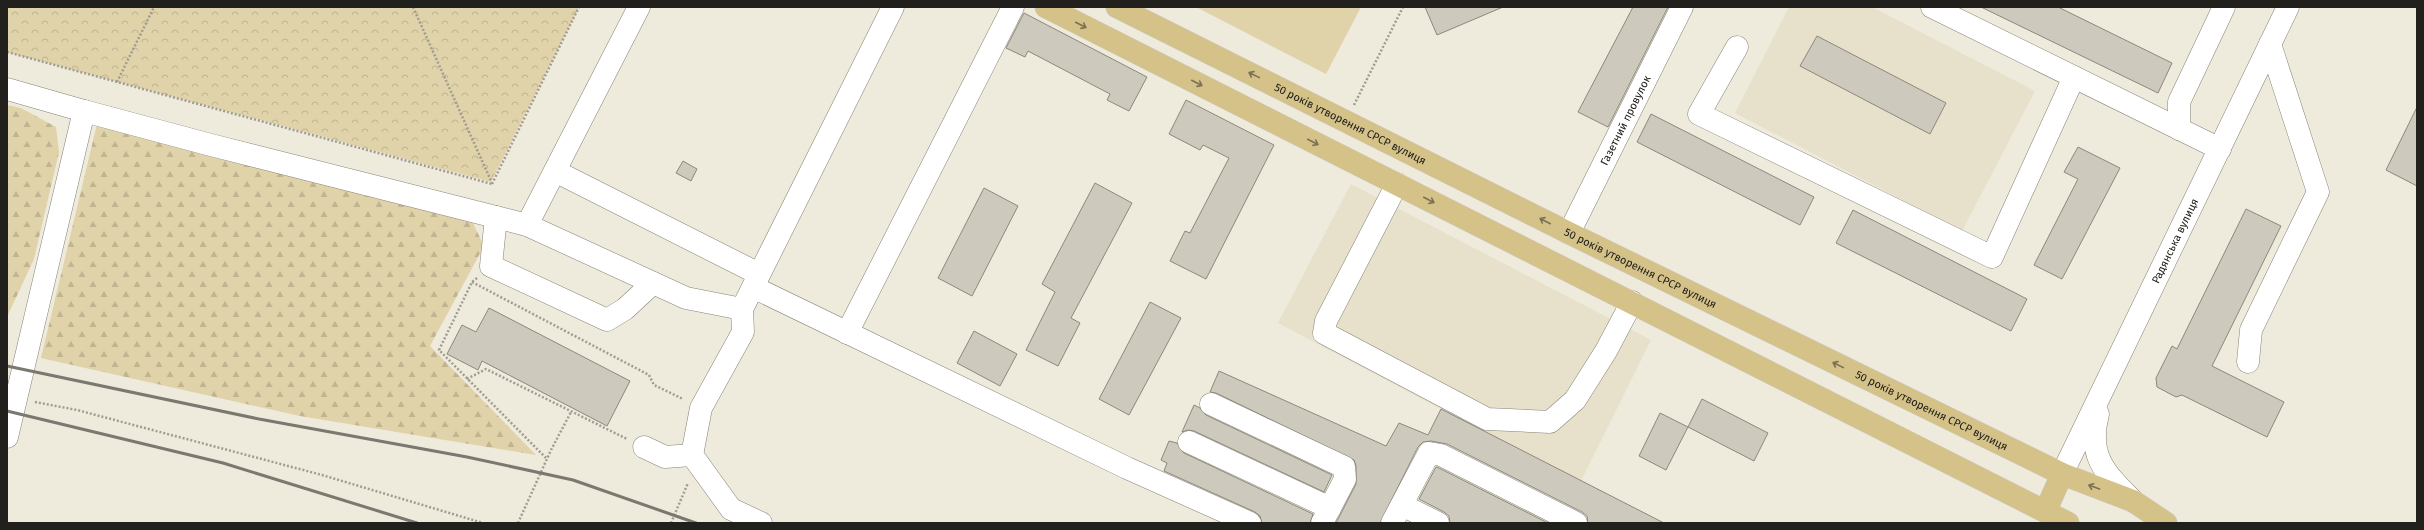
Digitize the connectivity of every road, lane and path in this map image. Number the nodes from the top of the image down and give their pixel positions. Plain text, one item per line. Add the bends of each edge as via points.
1 (154, 7) edge
2 (413, 7) edge
3 (579, 7) edge
4 (639, 7) edge
5 (893, 7) edge
6 (1012, 7) edge
7 (1046, 7) edge
8 (1116, 7) edge
9 (1403, 7) edge
10 (1682, 7) edge
11 (1932, 7) edge
12 (2224, 7) edge
13 (2288, 7) edge
14 (2270, 44) junction
15 (1737, 47) dead end
16 (7, 52) edge
17 (2074, 77) junction
18 (117, 82) junction
19 (7, 89) edge
20 (84, 111) junction
21 (1346, 121) junction
22 (2180, 129) junction
23 (2220, 149) junction
24 (555, 171) junction
25 (492, 184) junction
26 (1398, 184) junction
27 (496, 217) junction
28 (527, 225) junction
29 (1568, 233) junction
30 (491, 266) junction
31 (756, 280) junction
32 (472, 282) junction
33 (654, 283) junction
34 (1632, 302) junction
35 (742, 309) junction
36 (847, 332) junction
37 (2248, 362) dead end
38 (467, 378) junction
39 (2103, 392) junction
40 (16, 398) junction
41 (1211, 404) dead end
42 (701, 408) junction
43 (571, 412) junction
44 (7, 437) edge
45 (1189, 442) dead end
46 (644, 447) joint
47 (547, 458) junction
48 (692, 465) junction
49 (2062, 474) junction
50 (2133, 501) junction
51 (1397, 514) edge
52 (1326, 516) edge
53 (2057, 518) edge
54 (483, 523) edge
55 (518, 523) edge
56 (671, 523) edge
57 (762, 523) edge
58 (1250, 523) edge
59 (1438, 523) edge
60 (1576, 523) edge
61 (2166, 523) edge

1 - 18 path
2 - 25 path
3 - 25 path
4 - 24 street
5 - 31 street
6 - 36 street
7 -> 26 main road
21 -> 8 main road, 50 років утворення СРСР вулиця
9 - 21 path
10 - 29 street, Газетний провулок
11 - 17 street
12 - 22 street via 2179,102
13 - 14 street, Радянська вулиця
14 - 23 street, Радянська вулиця
14 - 37 street via 2318,192 2251,330
15 - 17 street via 1699,114 1992,257
16 - 18 path
17 - 22 street
18 - 25 path
19 - 20 street
20 - 27 street
20 - 40 street
29 -> 21 main road, 50 років утворення СРСР вулиця
22 - 23 street
23 - 39 street, Радянська вулиця
24 - 28 street
24 - 31 street
26 -> 34 main road
26 - 34 street via 1326,321 1324,333 1486,420 1550,422 1559,416 1575,400 1606,352
27 - 28 street
27 - 30 street
28 - 33 street
49 -> 29 main road, 50 років утворення СРСР вулиця
30 - 32 path
30 - 33 street via 607,320 625,309
31 - 35 street
31 - 36 street
32 - 38 path via 439,350
32 - 42 path via 649,375 654,385
33 - 35 street via 686,298
34 - 53 main road
35 - 42 street via 743,332
36 - 58 street via 1127,468
38 - 43 path via 486,369
38 - 47 path
39 - 49 street, Радянська вулиця
39 - 50 street via 2093,434 2098,457 2113,481
40 - 44 street
40 - 54 path via 77,410 307,471
41 - 52 street via 1344,467 1345,479
42 - 48 street
43 - 46 path
43 - 47 path
45 - 52 street
46 - 48 street
47 - 55 path
48 - 56 path
48 - 57 street via 731,509
50 -> 49 main road, 50 років утворення СРСР вулиця
49 - 53 main road
50 - 61 main road, 50 років утворення СРСР вулиця
51 - 59 street
51 - 60 street via 1429,453 1441,455

